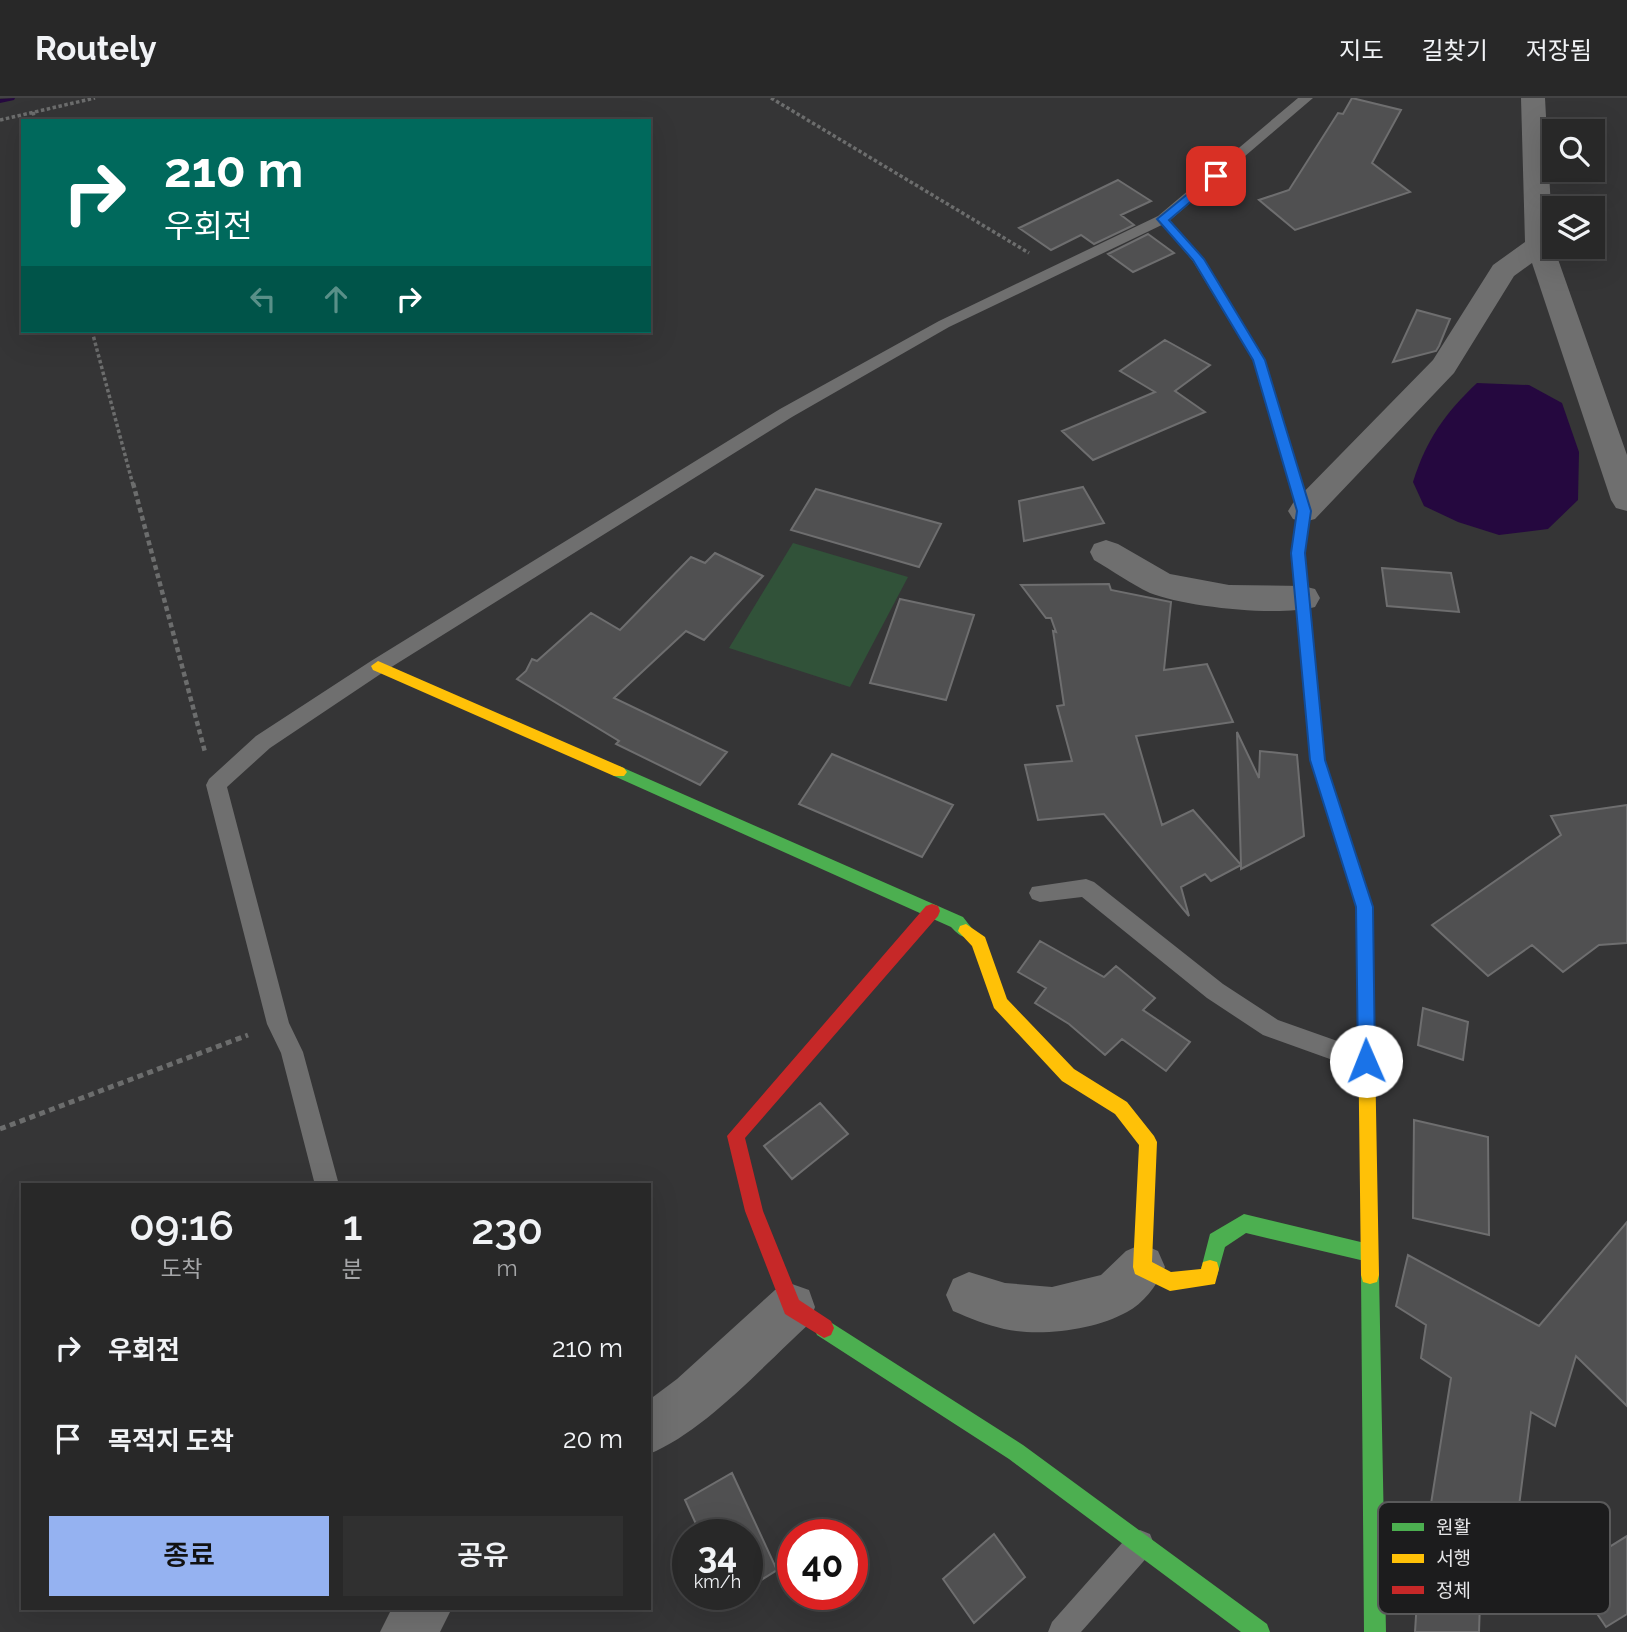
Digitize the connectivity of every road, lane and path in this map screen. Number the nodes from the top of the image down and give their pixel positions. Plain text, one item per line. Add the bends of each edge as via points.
1 (94, 98) edge
2 (771, 98) edge
3 (1306, 98) edge
4 (1533, 98) edge
5 (33, 112) junction
6 (35, 119) edge
7 (0, 120) edge
8 (1163, 219) junction
9 (1539, 245) junction
10 (1057, 270) junction
11 (93, 333) edge
12 (1627, 500) edge
13 (1304, 511) junction
14 (1106, 552) dead end
15 (1303, 598) junction
16 (378, 666) junction
17 (216, 785) junction
18 (1040, 893) dead end
19 (933, 911) junction
20 (278, 1024) junction
21 (1366, 1061) junction
22 (0, 1129) edge
23 (326, 1183) edge
24 (1369, 1253) junction
25 (1142, 1267) junction
26 (969, 1295) dead end
27 (792, 1307) junction
28 (651, 1428) edge
29 (1140, 1544) junction
30 (424, 1610) edge
31 (407, 1632) edge
32 (1062, 1632) edge
33 (1259, 1632) edge
34 (1375, 1632) edge

1 - 5 path
2 - 10 path
3 - 8 lane
4 - 9 street
5 - 6 path
5 - 7 path
8 - 10 lane
8 - 13 street via 1198,259 1259,360
9 - 12 street
9 - 13 street via 1503,271 1444,366
10 - 16 lane via 944,324 786,413
11 - 17 path
13 - 15 street via 1298,553
14 - 15 street via 1162,584 1229,597
15 - 21 street via 1318,760 1364,907
16 - 17 lane via 263,742
16 - 19 street
17 - 20 lane
18 - 21 lane via 1086,888 1215,991 1271,1028
19 - 25 street via 957,922 979,942 1000,1003 1068,1075 1121,1108 1148,1142
19 - 27 street via 736,1136 754,1211
20 - 22 path
20 - 23 lane via 292,1052
21 - 24 street
24 - 25 street via 1244,1223 1217,1241 1208,1277 1170,1282
24 - 34 street
25 - 26 street via 1113,1295 1052,1310 1005,1306
27 - 28 street
27 - 29 street via 1016,1452
29 - 32 lane
29 - 33 street
30 - 31 street

